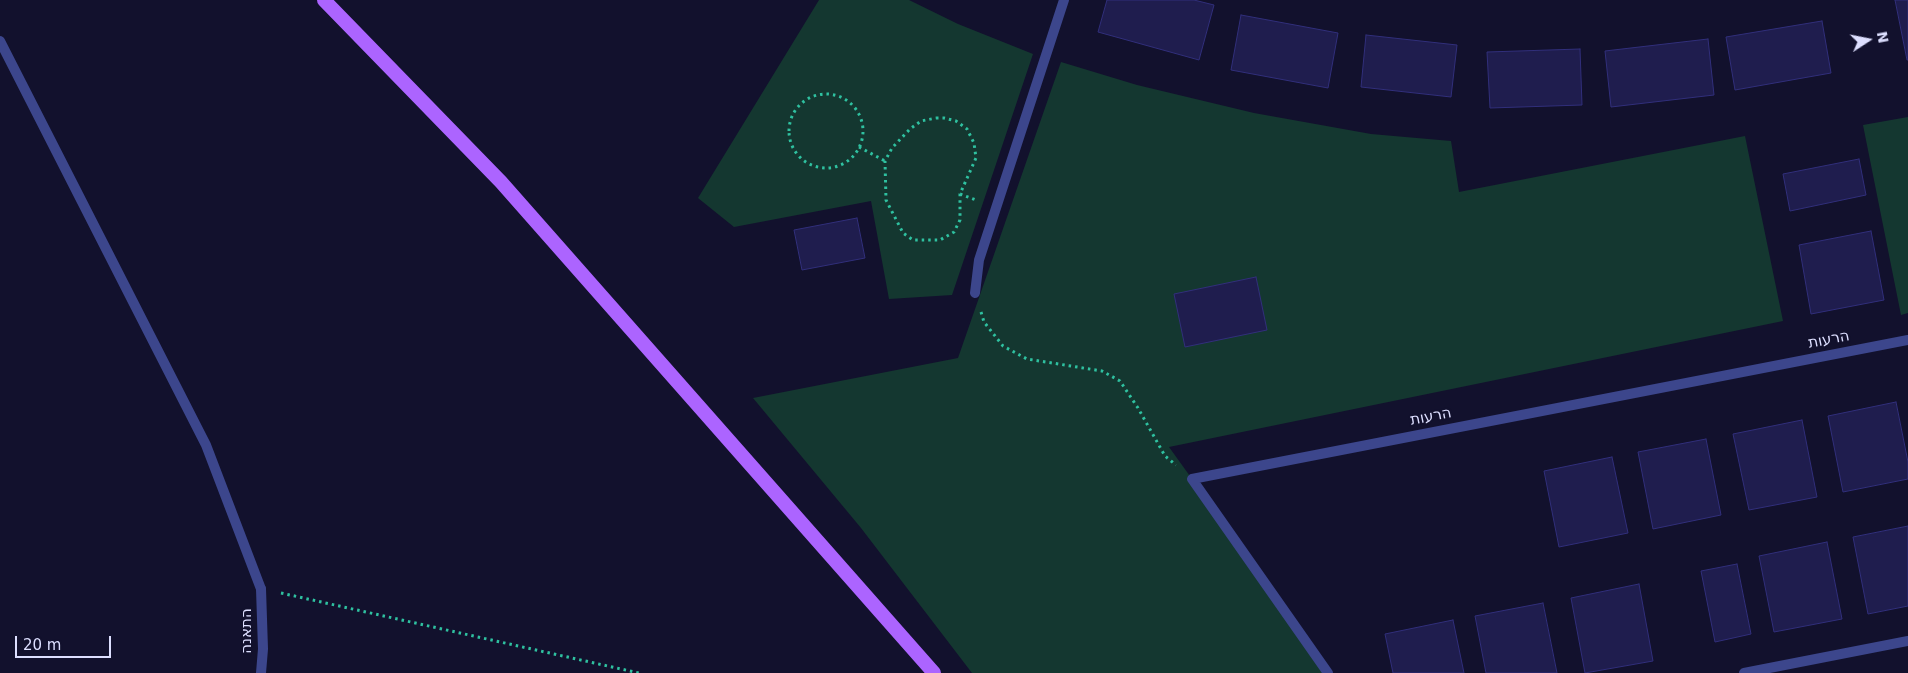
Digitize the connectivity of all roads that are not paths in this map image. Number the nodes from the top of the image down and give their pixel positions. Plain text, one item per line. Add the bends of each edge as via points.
1 (324, 0) edge
2 (1064, 0) edge
3 (0, 41) edge
4 (975, 293) road end
5 (1908, 340) edge
6 (1908, 641) edge
7 (261, 673) edge
8 (934, 673) edge
9 (1328, 673) edge
10 (1744, 673) edge

1 - 8 main road via 501,182
2 - 4 street via 979,260
3 - 7 street, התאנה via 206,445 261,589
5 - 9 street, הרעות via 1192,479
6 - 10 street

